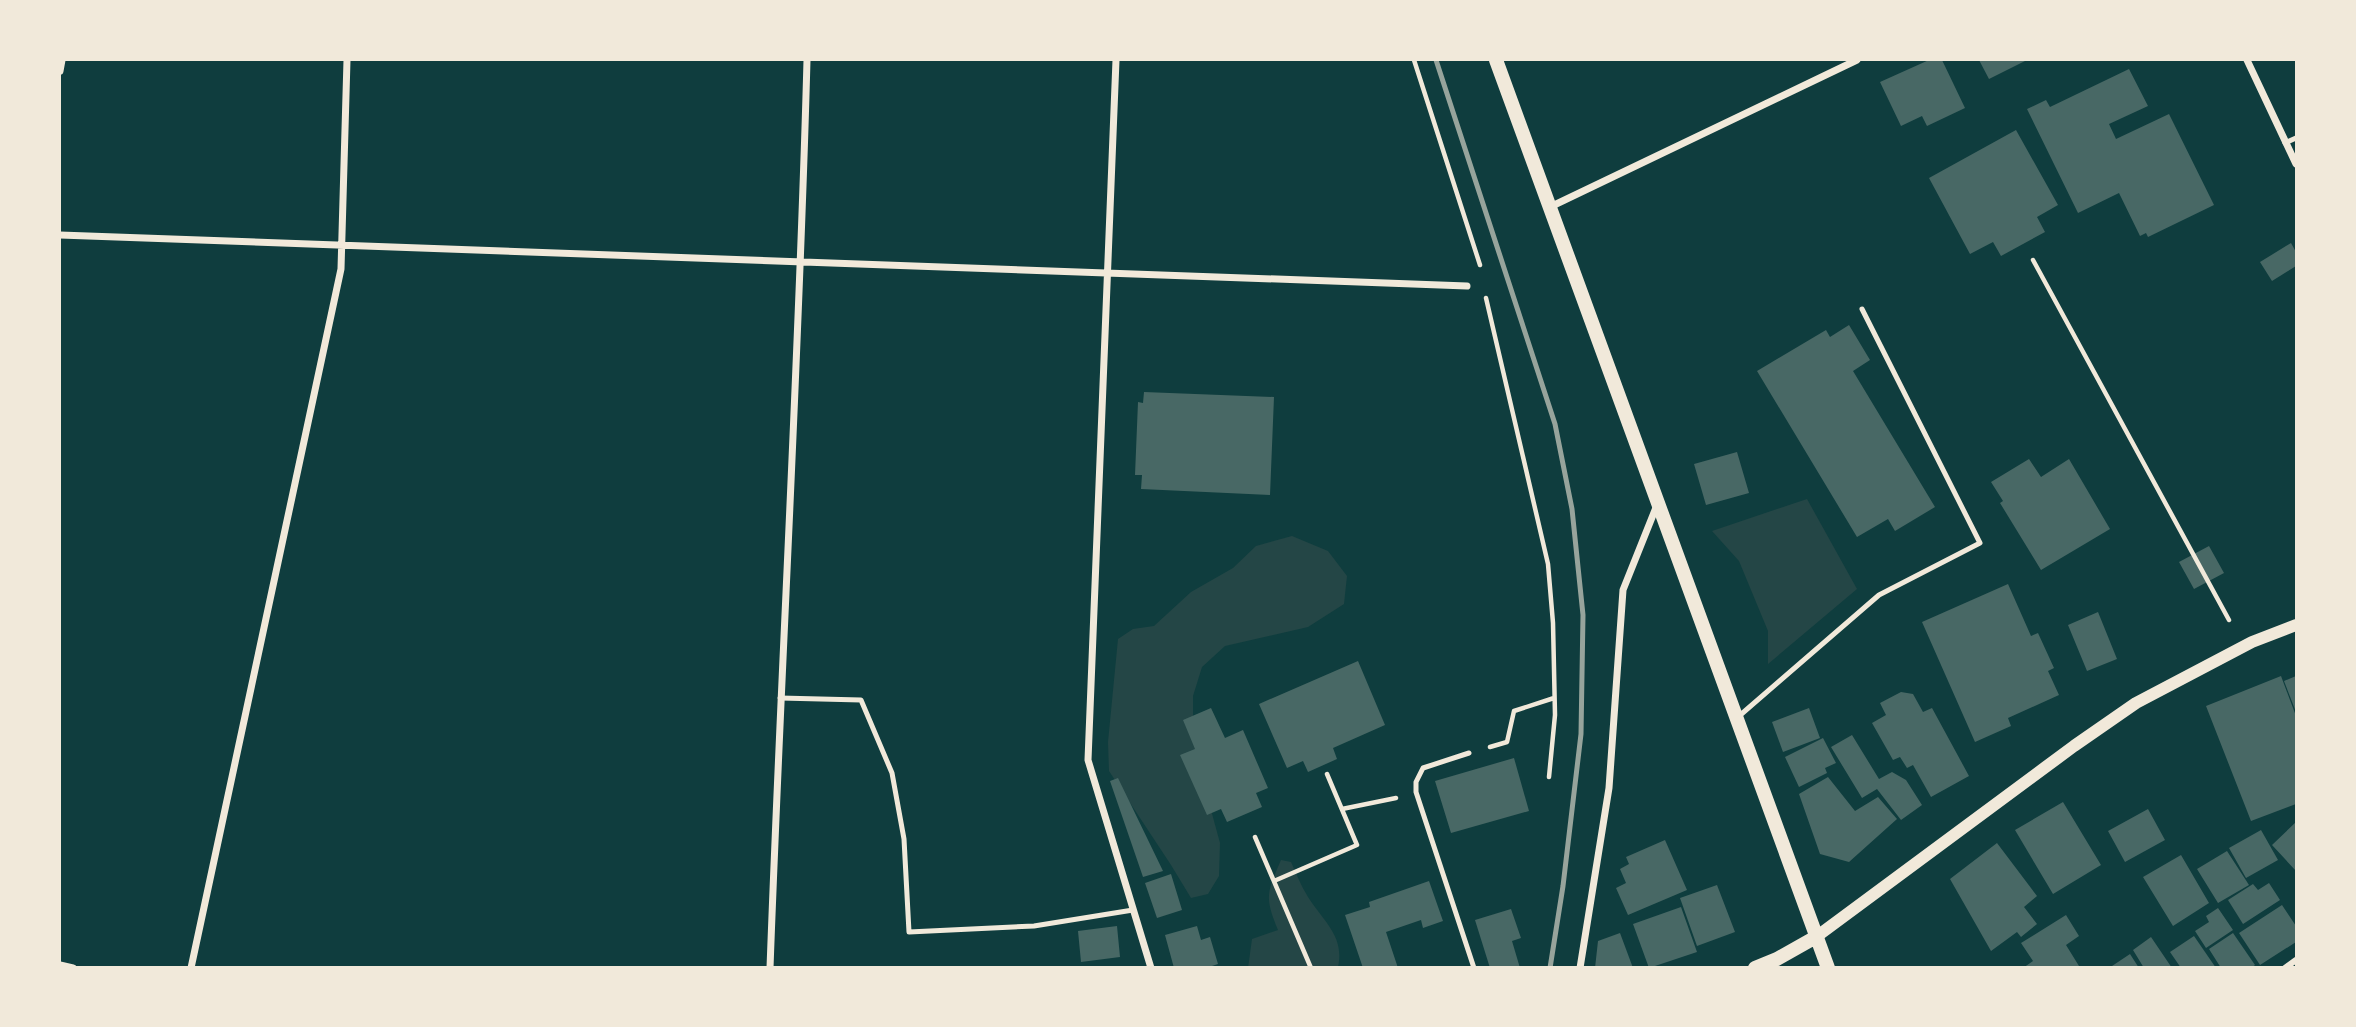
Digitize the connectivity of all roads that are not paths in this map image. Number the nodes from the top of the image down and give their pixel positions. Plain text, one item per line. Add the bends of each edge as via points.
1 (62, 60) edge
2 (347, 60) edge
3 (807, 60) edge
4 (1116, 60) edge
5 (1496, 60) edge
6 (1857, 60) edge
7 (2247, 60) edge
8 (60, 71) edge
9 (2297, 138) edge
10 (2285, 143) junction
11 (2297, 164) edge
12 (1550, 207) junction
13 (60, 234) edge
14 (341, 243) junction
15 (802, 262) junction
16 (1108, 274) junction
17 (1467, 286) dead end
18 (1862, 309) dead end
19 (1657, 505) junction
20 (2297, 625) edge
21 (780, 698) junction
22 (1736, 719) junction
23 (1469, 753) road end
24 (1133, 910) junction
25 (1816, 937) junction
26 (2297, 960) edge
27 (60, 965) edge
28 (74, 968) edge
29 (191, 968) edge
30 (771, 968) edge
31 (1151, 968) edge
32 (1474, 968) edge
33 (1580, 968) edge
34 (1755, 968) edge
35 (1828, 968) edge
36 (2285, 968) edge

1 - 8 street
2 - 14 street
3 - 15 street
4 - 16 street
5 - 12 main road
6 - 12 street
7 - 10 street
9 - 10 lane
10 - 11 street
12 - 19 main road
13 - 14 street
14 - 15 street
14 - 29 street via 341,269
15 - 16 street
15 - 21 street
16 - 17 street
16 - 24 street via 1088,760
18 - 22 lane via 1980,543 1879,595
19 - 22 main road
19 - 33 street via 1623,590 1609,788
20 - 25 street via 2252,642 2136,703
21 - 24 lane via 861,700 892,773 904,839 909,932 1034,926
21 - 30 street
22 - 25 main road
23 - 32 lane via 1423,768 1416,792
24 - 31 street
25 - 34 main road
25 - 35 main road
26 - 36 street
27 - 28 street

